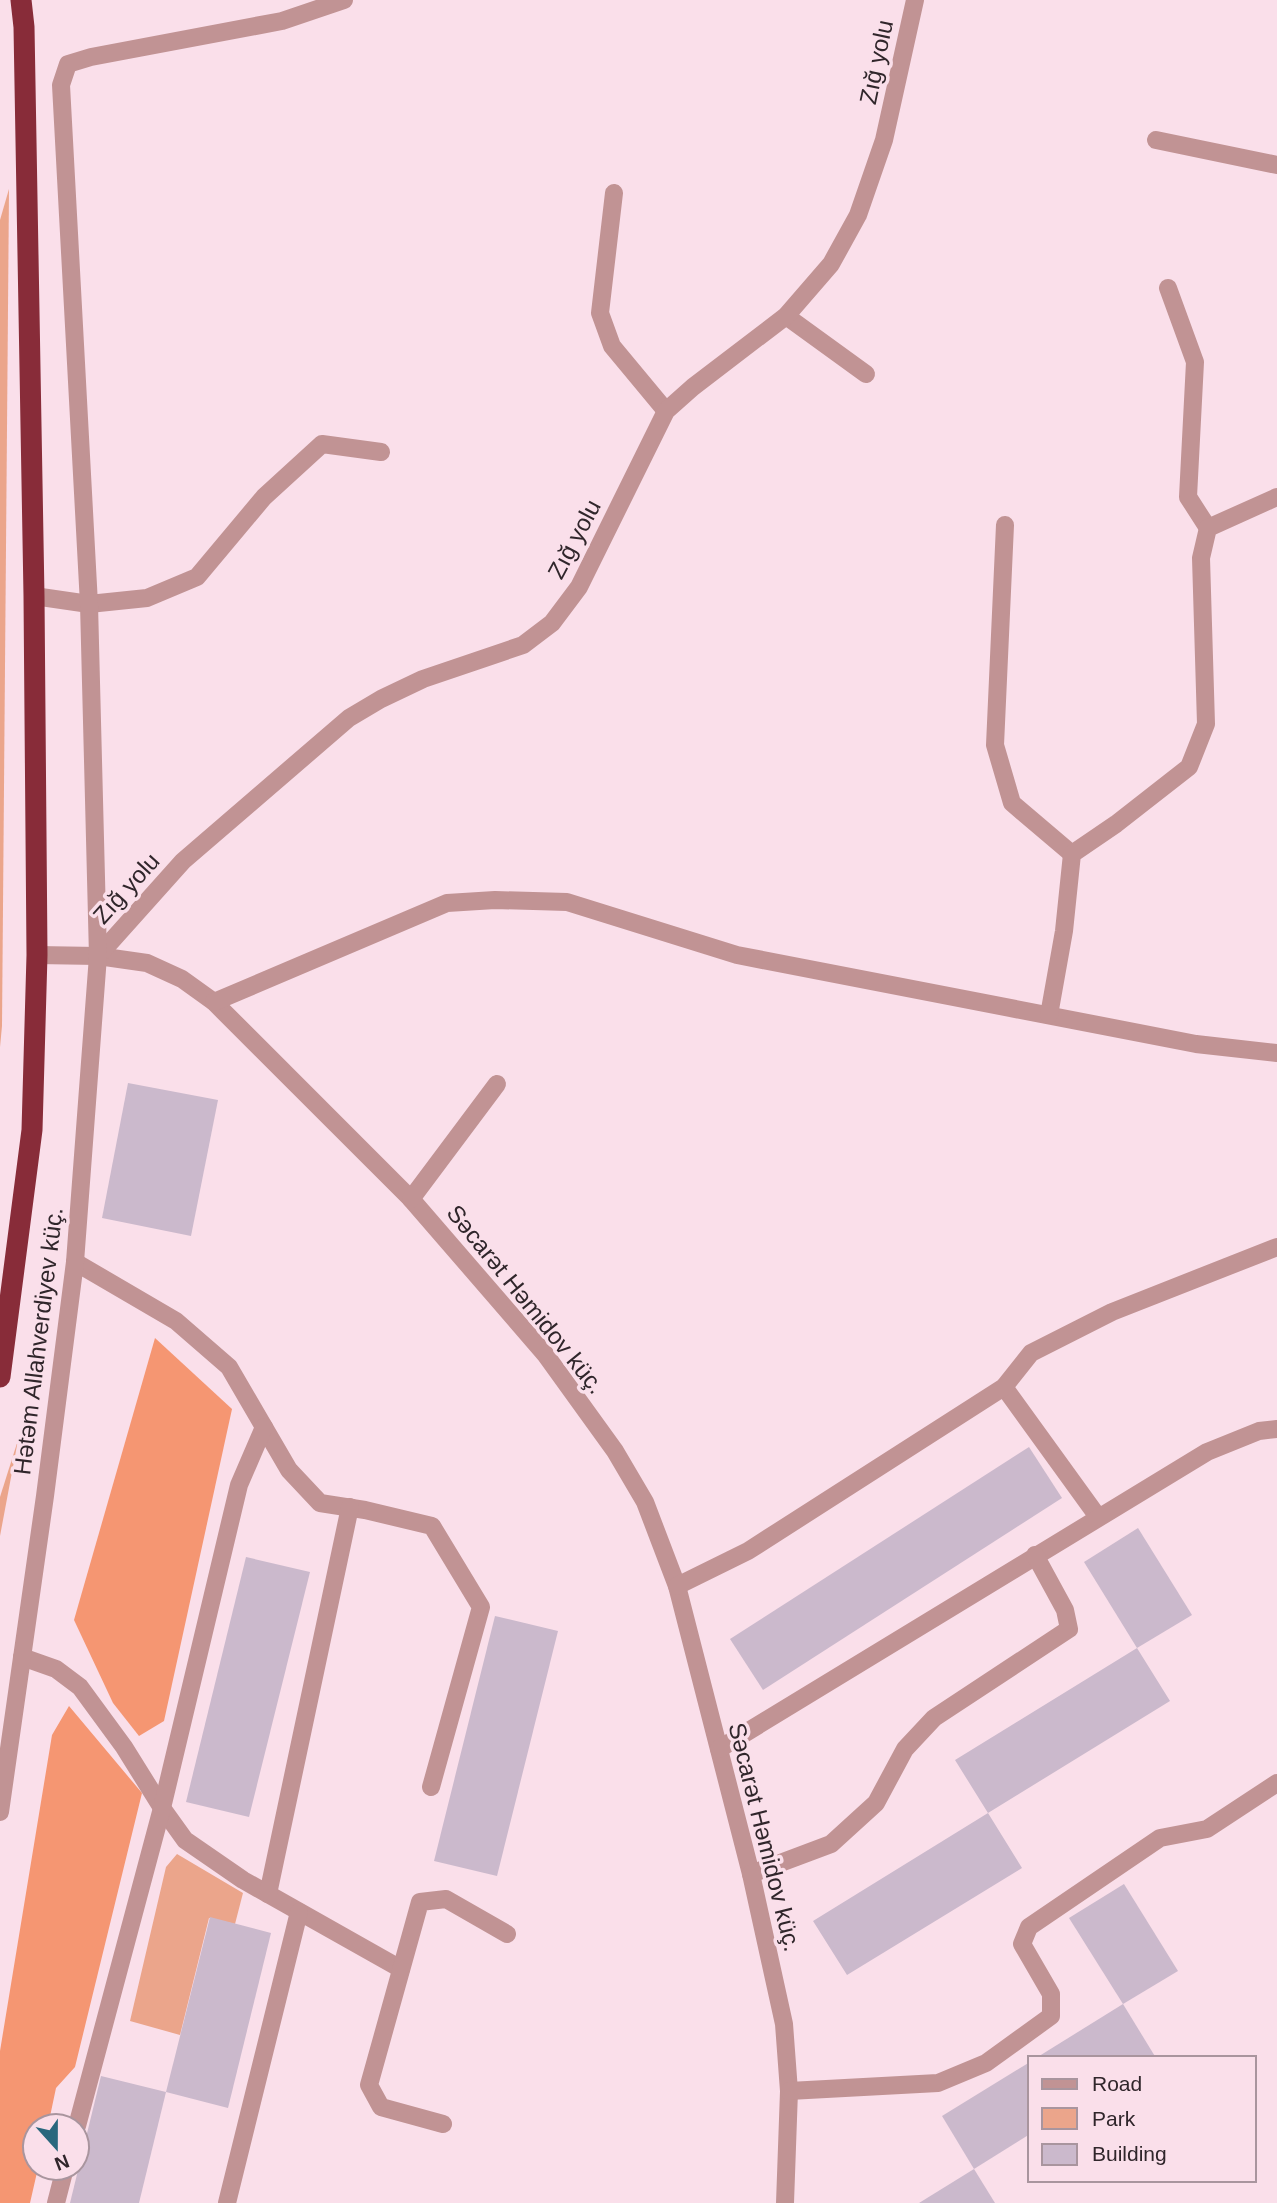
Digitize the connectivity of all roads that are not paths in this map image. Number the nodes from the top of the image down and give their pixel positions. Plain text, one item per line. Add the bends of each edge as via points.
1 (21, 0) edge
2 (344, 0) edge
3 (915, 0) edge
4 (1156, 140) dead end
5 (1277, 165) edge
6 (614, 192) dead end
7 (1168, 288) dead end
8 (786, 316) junction
9 (866, 374) dead end
10 (666, 411) junction
11 (381, 452) dead end
12 (1277, 497) edge
13 (1005, 525) dead end
14 (1208, 528) junction
15 (34, 596) junction
16 (89, 604) junction
17 (1072, 854) junction
18 (37, 955) junction
19 (98, 956) junction
20 (214, 1002) junction
21 (1048, 1015) junction
22 (1277, 1053) edge
23 (497, 1084) dead end
24 (411, 1199) junction
25 (1277, 1247) edge
26 (75, 1262) junction
27 (0, 1377) edge
28 (1004, 1387) junction
29 (264, 1427) junction
30 (1277, 1429) edge
31 (350, 1507) junction
32 (1098, 1517) junction
33 (1035, 1555) junction
34 (677, 1586) junction
35 (22, 1657) junction
36 (719, 1749) junction
37 (1277, 1783) edge
38 (431, 1787) dead end
39 (162, 1808) junction
40 (0, 1812) edge
41 (751, 1874) junction
42 (268, 1894) junction
43 (299, 1912) junction
44 (507, 1934) dead end
45 (401, 1969) junction
46 (789, 2091) junction
47 (80, 2112) edge
48 (443, 2124) dead end
49 (61, 2182) edge
50 (56, 2203) edge
51 (227, 2203) edge
52 (785, 2203) edge

1 - 15 highway
2 - 16 street, Hətəm Allahverdiyev küç. via 282,21 68,64 61,85
3 - 8 street, Zığ yolu via 884,140 858,215 831,264
4 - 5 street
6 - 10 street via 600,313 612,346
7 - 14 street via 1195,362 1188,497
8 - 9 street
8 - 10 street, Zığ yolu
10 - 19 street, Zığ yolu via 579,587 552,623 523,645 423,680 349,719 183,860
11 - 16 street via 322,444 264,497 197,577 147,598
12 - 14 street
13 - 17 street via 995,745 1012,803
14 - 17 street via 1201,558 1206,724 1189,767
15 - 16 street
15 - 18 highway
16 - 19 street, Hətəm Allahverdiyev küç.
17 - 21 street
18 - 19 street, Səcarət Həmidov küç.
18 - 27 highway via 32,1130
19 - 20 street, Səcarət Həmidov küç. via 147,962
19 - 26 street, Hətəm Allahverdiyev küç.
20 - 21 street via 447,903 495,900 567,902 737,955
20 - 24 street, Səcarət Həmidov küç.
21 - 22 street via 1196,1044
23 - 24 street
24 - 34 street, Səcarət Həmidov küç. via 545,1354 615,1451 645,1502
25 - 28 street via 1112,1312 1031,1353
26 - 29 street via 176,1321 229,1367
26 - 35 street, Hətəm Allahverdiyev küç.
28 - 32 street
28 - 34 street via 748,1551
29 - 31 street via 289,1470 320,1503
29 - 39 street via 239,1485
30 - 32 street via 1259,1431 1207,1452
31 - 38 street via 432,1525 481,1607
31 - 42 street
32 - 33 street
33 - 36 street
33 - 41 street via 1065,1610 1069,1629 934,1718 905,1749 876,1803 831,1844
34 - 36 street, Səcarət Həmidov küç.
35 - 39 street via 56,1669 80,1687
35 - 40 street, Hətəm Allahverdiyev küç.
36 - 41 street, Səcarət Həmidov küç.
37 - 46 street via 1208,1829 1160,1838 1029,1927 1022,1944 1051,1994 1051,2016 986,2063 938,2083
39 - 42 street via 185,1840
39 - 47 street
41 - 46 street, Səcarət Həmidov küç. via 784,2024
42 - 43 street
43 - 45 street
43 - 51 street
44 - 45 street via 446,1899 420,1902
45 - 48 street via 369,2085 381,2106
46 - 52 street, Səcarət Həmidov küç.
49 - 50 street

